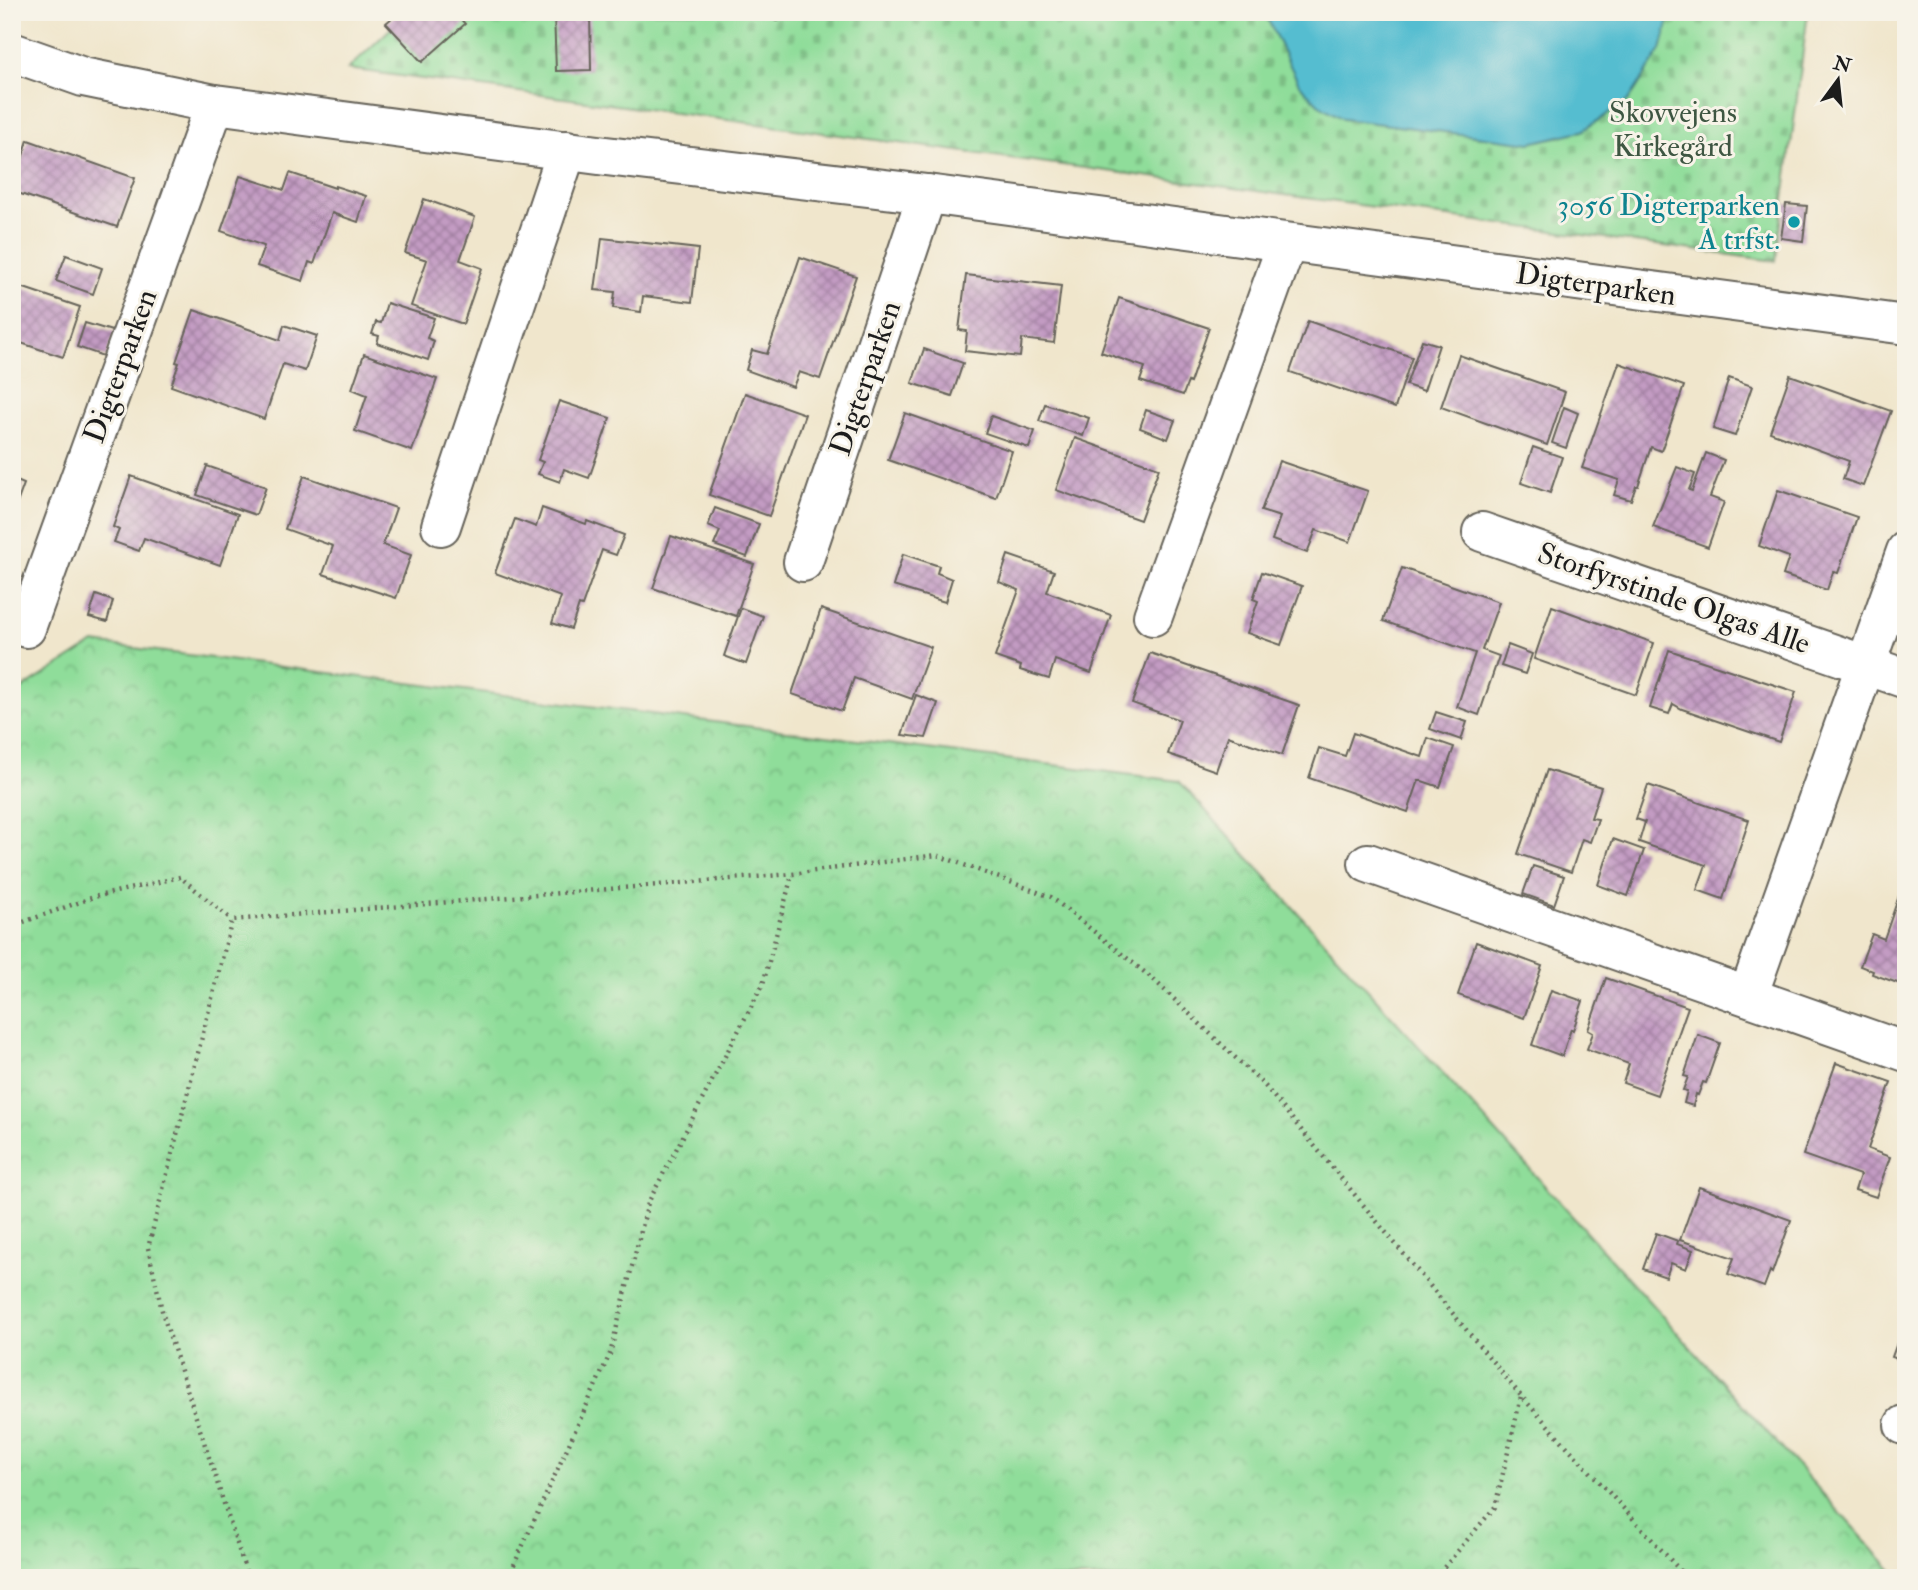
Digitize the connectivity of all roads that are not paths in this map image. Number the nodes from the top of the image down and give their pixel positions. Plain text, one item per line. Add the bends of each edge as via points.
1 (12, 52) edge
2 (215, 104) junction
3 (567, 150) junction
4 (927, 194) junction
5 (1287, 243) junction
6 (1906, 325) edge
7 (441, 526) dead end
8 (1482, 532) dead end
9 (1906, 551) edge
10 (803, 562) dead end
11 (1153, 616) dead end
12 (26, 628) dead end
13 (1866, 665) junction
14 (1906, 679) edge
15 (1368, 863) dead end
16 (1748, 996) junction
17 (1906, 1052) edge

1 - 2 street, Digterparken via 83,77
2 - 3 street, Digterparken
2 - 12 street, Digterparken
3 - 4 street, Digterparken
3 - 7 street
4 - 5 street, Digterparken
4 - 10 street, Digterparken
5 - 6 street, Digterparken
5 - 11 street
8 - 13 street, Storfyrstinde Olgas Alle
9 - 13 street
13 - 14 street, Storfyrstinde Olgas Alle
13 - 16 street
15 - 16 street
16 - 17 street

